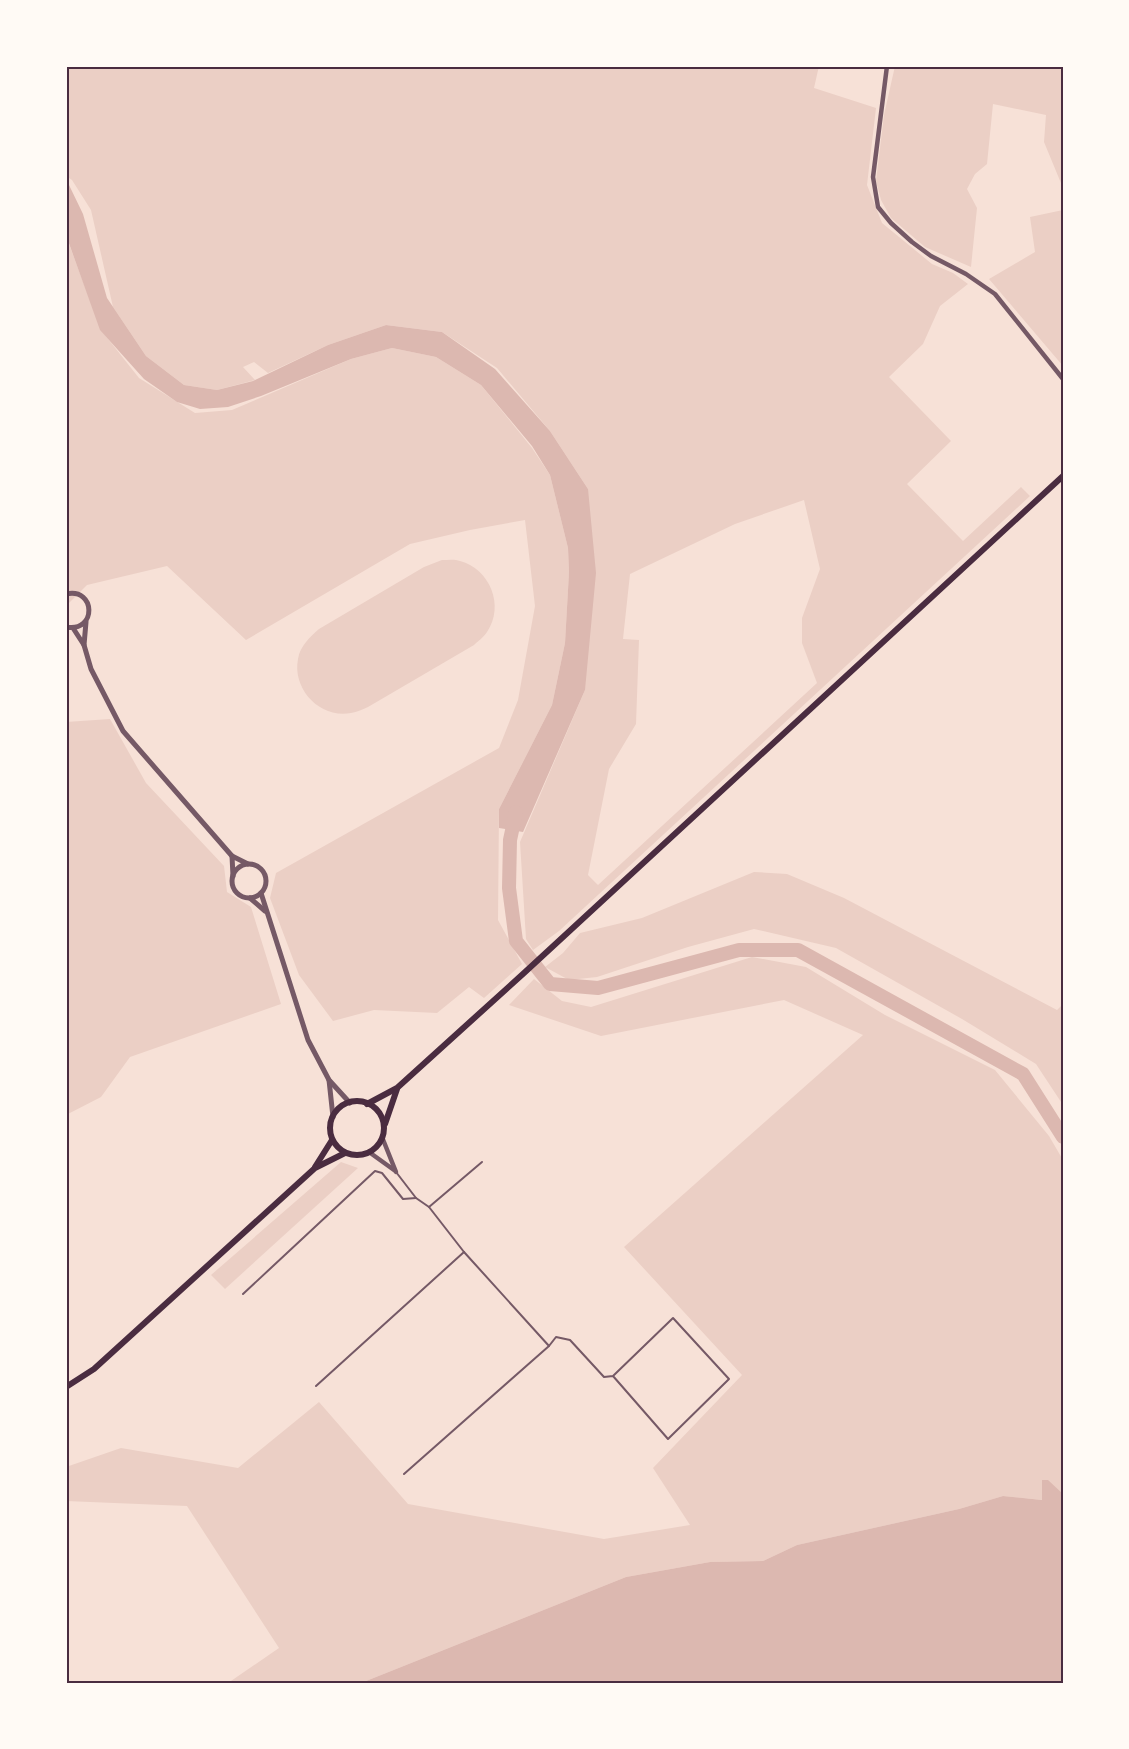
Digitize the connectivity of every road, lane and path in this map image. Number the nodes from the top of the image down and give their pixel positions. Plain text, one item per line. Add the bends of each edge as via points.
1 (887, 66) edge
2 (1063, 379) edge
3 (1063, 476) edge
4 (66, 594) edge
5 (86, 622) junction
6 (66, 627) edge
7 (74, 628) junction
8 (84, 645) junction
9 (232, 856) junction
10 (248, 864) junction
11 (233, 877) junction
12 (261, 893) junction
13 (250, 898) junction
14 (266, 913) junction
15 (328, 1080) junction
16 (397, 1088) junction
17 (350, 1103) junction
18 (368, 1104) junction
19 (333, 1117) junction
20 (384, 1127) junction
21 (382, 1137) junction
22 (333, 1140) junction
23 (369, 1152) junction
24 (345, 1153) junction
25 (482, 1162) dead end
26 (315, 1168) junction
27 (396, 1172) junction
28 (416, 1198) junction
29 (429, 1207) junction
30 (464, 1252) junction
31 (243, 1294) dead end
32 (549, 1346) junction
33 (613, 1376) junction
34 (316, 1386) dead end
35 (66, 1387) edge
36 (404, 1474) dead end

1 - 2 street via 873,177 878,207 912,242 995,294
3 - 16 main road
4 - 5 street via 77,594 87,601 90,610
5 - 7 street
5 - 8 street
6 - 7 street
7 - 8 street
8 - 9 street via 91,669 123,731
9 - 10 street
9 - 11 street
10 - 11 street via 238,868
10 - 12 street via 260,868 265,876 266,885
11 - 13 street via 238,893
12 - 13 street
12 - 14 street
13 - 14 street
14 - 15 street via 308,1040
15 - 17 street
15 - 19 street
16 - 18 main road
16 - 20 main road
17 - 18 main road
17 - 19 main road
18 - 20 main road via 379,1113
19 - 22 main road
20 - 21 main road
21 - 23 main road
21 - 27 street
22 - 24 main road
22 - 26 main road
23 - 24 main road
23 - 27 street
24 - 26 main road
25 - 29 lane
26 - 35 main road via 94,1369
27 - 28 lane
28 - 29 lane
28 - 31 lane via 403,1199 382,1173 375,1171
29 - 30 lane
30 - 32 lane
30 - 34 lane
32 - 33 lane via 556,1337 570,1340 604,1377
32 - 36 lane
33 - 33 lane via 668,1438 729,1379 674,1318

